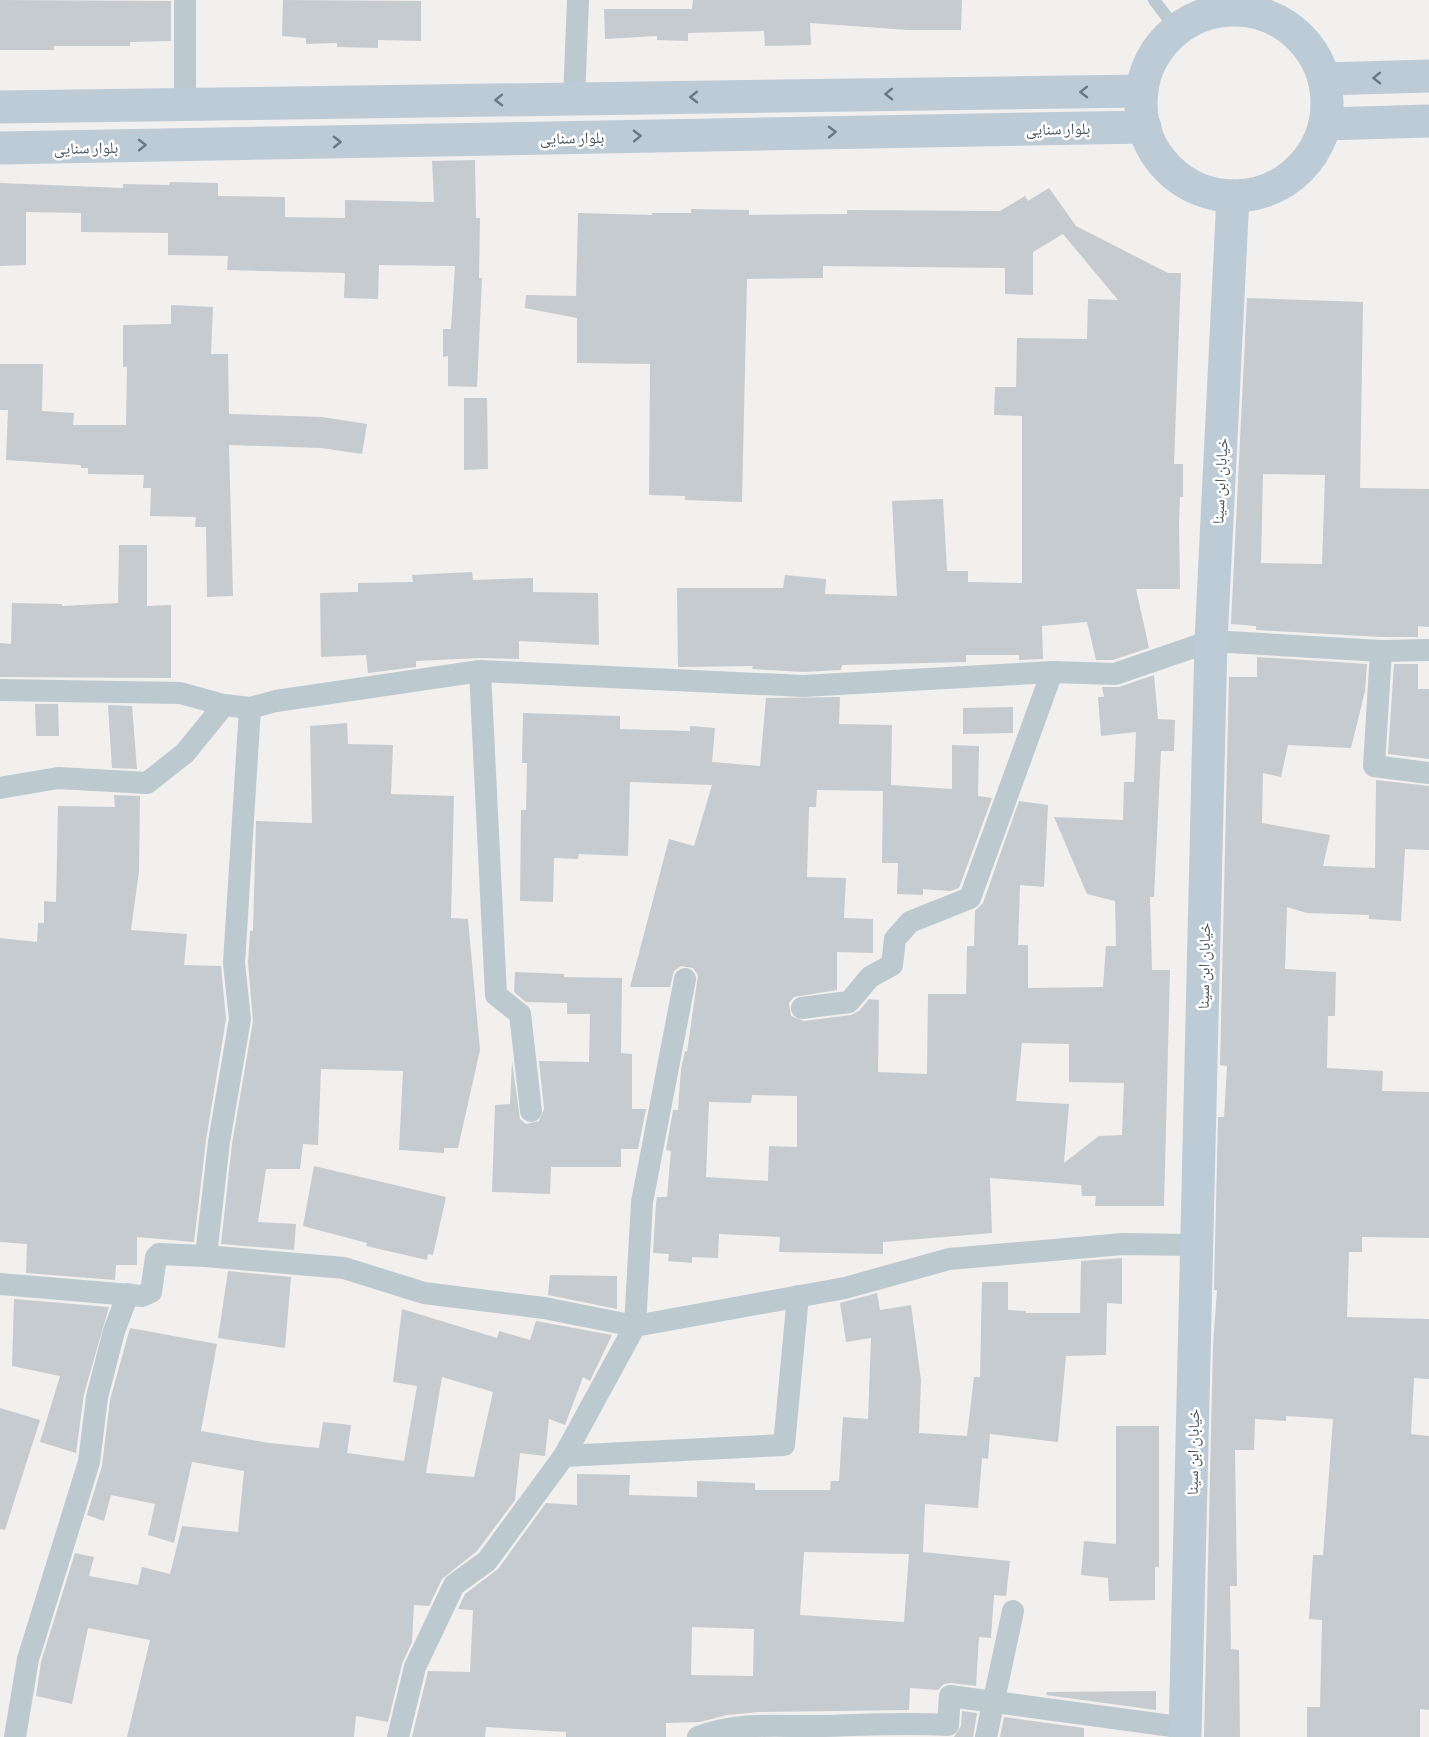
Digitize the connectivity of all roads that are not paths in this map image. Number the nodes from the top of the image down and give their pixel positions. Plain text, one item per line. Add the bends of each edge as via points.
1 (185, 0) edge
2 (578, 0) edge
3 (1154, 0) edge
4 (1268, 8) edge
5 (1177, 30) junction
6 (1429, 76) edge
7 (1324, 79) junction
8 (1142, 91) junction
9 (574, 99) junction
10 (185, 104) junction
11 (0, 107) edge
12 (1429, 121) edge
13 (1325, 124) junction
14 (1145, 127) junction
15 (0, 148) edge
16 (1233, 196) junction
17 (1211, 641) junction
18 (1429, 650) edge
19 (1381, 651) junction
20 (480, 671) junction
21 (1052, 672) junction
22 (0, 690) edge
23 (224, 705) junction
24 (250, 708) junction
25 (1429, 773) edge
26 (0, 788) edge
27 (685, 979) dead end
28 (802, 1008) dead end
29 (531, 1111) dead end
30 (1196, 1245) junction
31 (206, 1257) junction
32 (0, 1284) edge
33 (128, 1294) junction
34 (798, 1296) junction
35 (635, 1326) junction
36 (564, 1456) junction
37 (1012, 1611) dead end
38 (993, 1703) junction
39 (1186, 1732) edge
40 (15, 1737) edge
41 (398, 1737) edge
42 (698, 1737) edge
43 (986, 1737) edge

1 - 10 street
2 - 9 street
3 - 5 lane
4 - 5 main road via 1220,11 1197,17
4 - 7 main road via 1303,40
5 - 8 main road via 1161,47
6 -> 7 main road
7 - 13 main road
8 -> 9 main road
8 - 14 main road
9 -> 10 main road
10 - 11 main road
12 - 13 main road
13 - 16 main road via 1316,147 1301,168 1281,184 1258,193
15 -> 14 main road, بلوار سنایی
14 - 16 main road via 1168,168 1187,183
16 - 17 main road, خیابان ابن سینا
17 - 19 street
17 - 21 street via 1115,674
17 - 30 main road, خیابان ابن سینا
18 - 19 street
19 - 25 street via 1374,766
20 - 21 street via 803,686
20 - 24 street
20 - 29 street via 496,994 520,1014
21 - 28 street via 970,898 910,922 896,939 892,965 870,977 849,1002
22 - 23 street via 180,693
23 - 24 street
23 - 26 street via 184,753 147,783 58,778
24 - 31 street via 234,963 240,1019 219,1142
27 - 35 street via 642,1202
30 - 34 street via 1123,1244 949,1259
30 - 39 main road, خیابان ابن سینا
31 - 33 street via 159,1254 151,1292 142,1296
31 - 35 street via 344,1268 424,1293 544,1308
32 - 33 street
33 - 40 street via 97,1397 89,1462 28,1659
34 - 35 street
34 - 36 street via 784,1445
35 - 36 street
36 - 41 street via 487,1561 454,1585 415,1668
37 - 38 street
38 - 39 street
38 - 42 street via 950,1696 948,1725 755,1724
38 - 43 street

